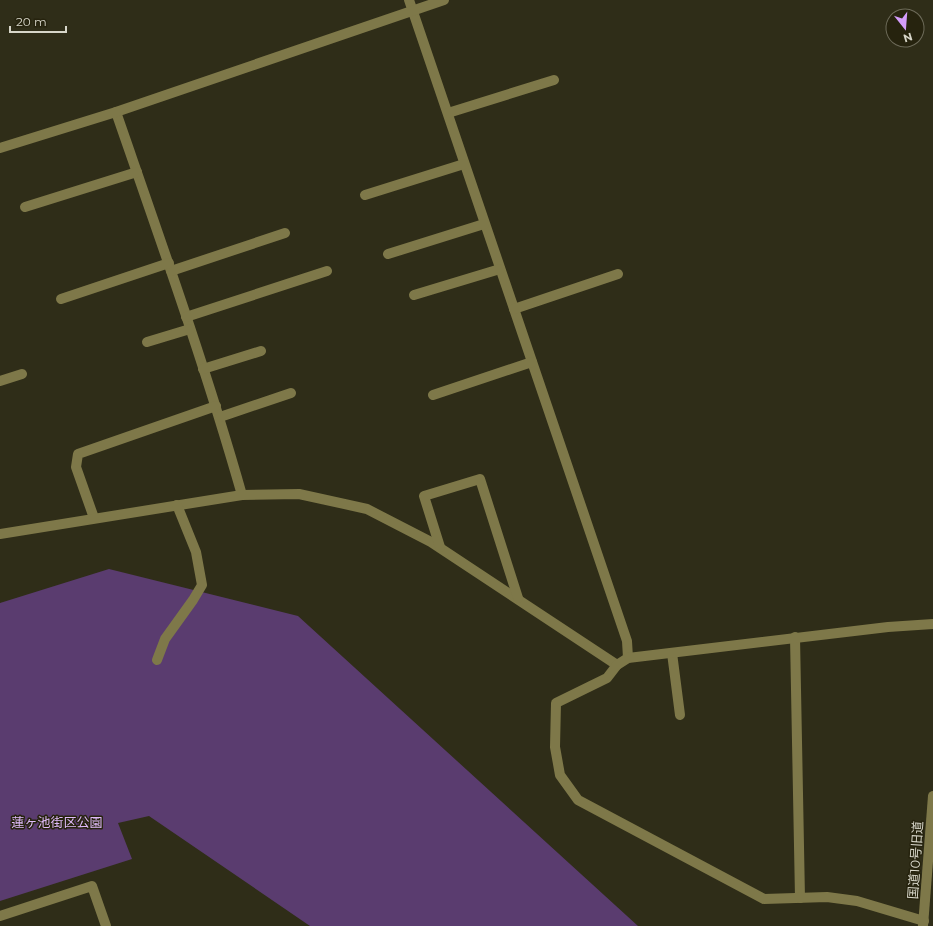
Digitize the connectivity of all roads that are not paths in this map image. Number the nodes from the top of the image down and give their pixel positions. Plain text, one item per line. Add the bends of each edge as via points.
1 (409, 0) edge
2 (444, 0) edge
3 (413, 11) junction
4 (554, 80) dead end
5 (116, 112) junction
6 (448, 113) junction
7 (0, 148) edge
8 (464, 164) junction
9 (137, 172) junction
10 (364, 195) dead end
11 (25, 207) dead end
12 (484, 224) junction
13 (285, 233) dead end
14 (388, 254) dead end
15 (170, 267) junction
16 (500, 269) junction
17 (327, 271) dead end
18 (618, 274) dead end
19 (414, 295) dead end
20 (61, 299) dead end
21 (514, 309) junction
22 (186, 317) junction
23 (190, 329) junction
24 (147, 342) dead end
25 (261, 351) dead end
26 (532, 362) junction
27 (203, 369) junction
28 (22, 374) dead end
29 (0, 381) edge
30 (291, 393) dead end
31 (433, 395) dead end
32 (216, 406) junction
33 (220, 418) junction
34 (242, 495) junction
35 (177, 505) junction
36 (94, 518) junction
37 (0, 534) edge
38 (440, 547) junction
39 (518, 598) junction
40 (933, 624) edge
41 (795, 638) junction
42 (672, 653) junction
43 (628, 658) junction
44 (156, 660) dead end
45 (617, 664) junction
46 (680, 715) dead end
47 (933, 796) edge
48 (800, 898) junction
49 (0, 916) edge
50 (923, 923) edge
51 (106, 926) edge

1 - 3 street
2 - 3 street
3 - 5 street
3 - 6 street
4 - 6 street
5 - 7 street
5 - 9 street
6 - 8 street
8 - 10 street
8 - 12 street
9 - 11 street
9 - 15 street
12 - 14 street
12 - 16 street
13 - 15 street
15 - 20 street
15 - 22 street
16 - 19 street
16 - 21 street
17 - 22 street
18 - 21 street
21 - 26 street
22 - 23 street
23 - 24 street
23 - 27 street
25 - 27 street
26 - 31 street
26 - 43 street via 627,642
27 - 32 street
28 - 29 street
30 - 33 street
32 - 33 street
32 - 36 street via 78,454 76,466
33 - 34 street
34 - 35 street
34 - 38 street via 298,494 367,509
35 - 36 street
35 - 44 street via 196,552 202,585 165,639
36 - 37 street
38 - 39 street
38 - 39 street via 424,496 480,479
39 - 45 street
40 - 41 street
41 - 42 street
41 - 48 street
42 - 43 street
42 - 46 street
43 - 45 street
45 - 48 street via 607,678 556,703 555,748 560,775 578,800 764,899
47 - 50 street, 国道10号旧道
48 - 50 street via 827,897 857,901
49 - 51 street via 92,886

